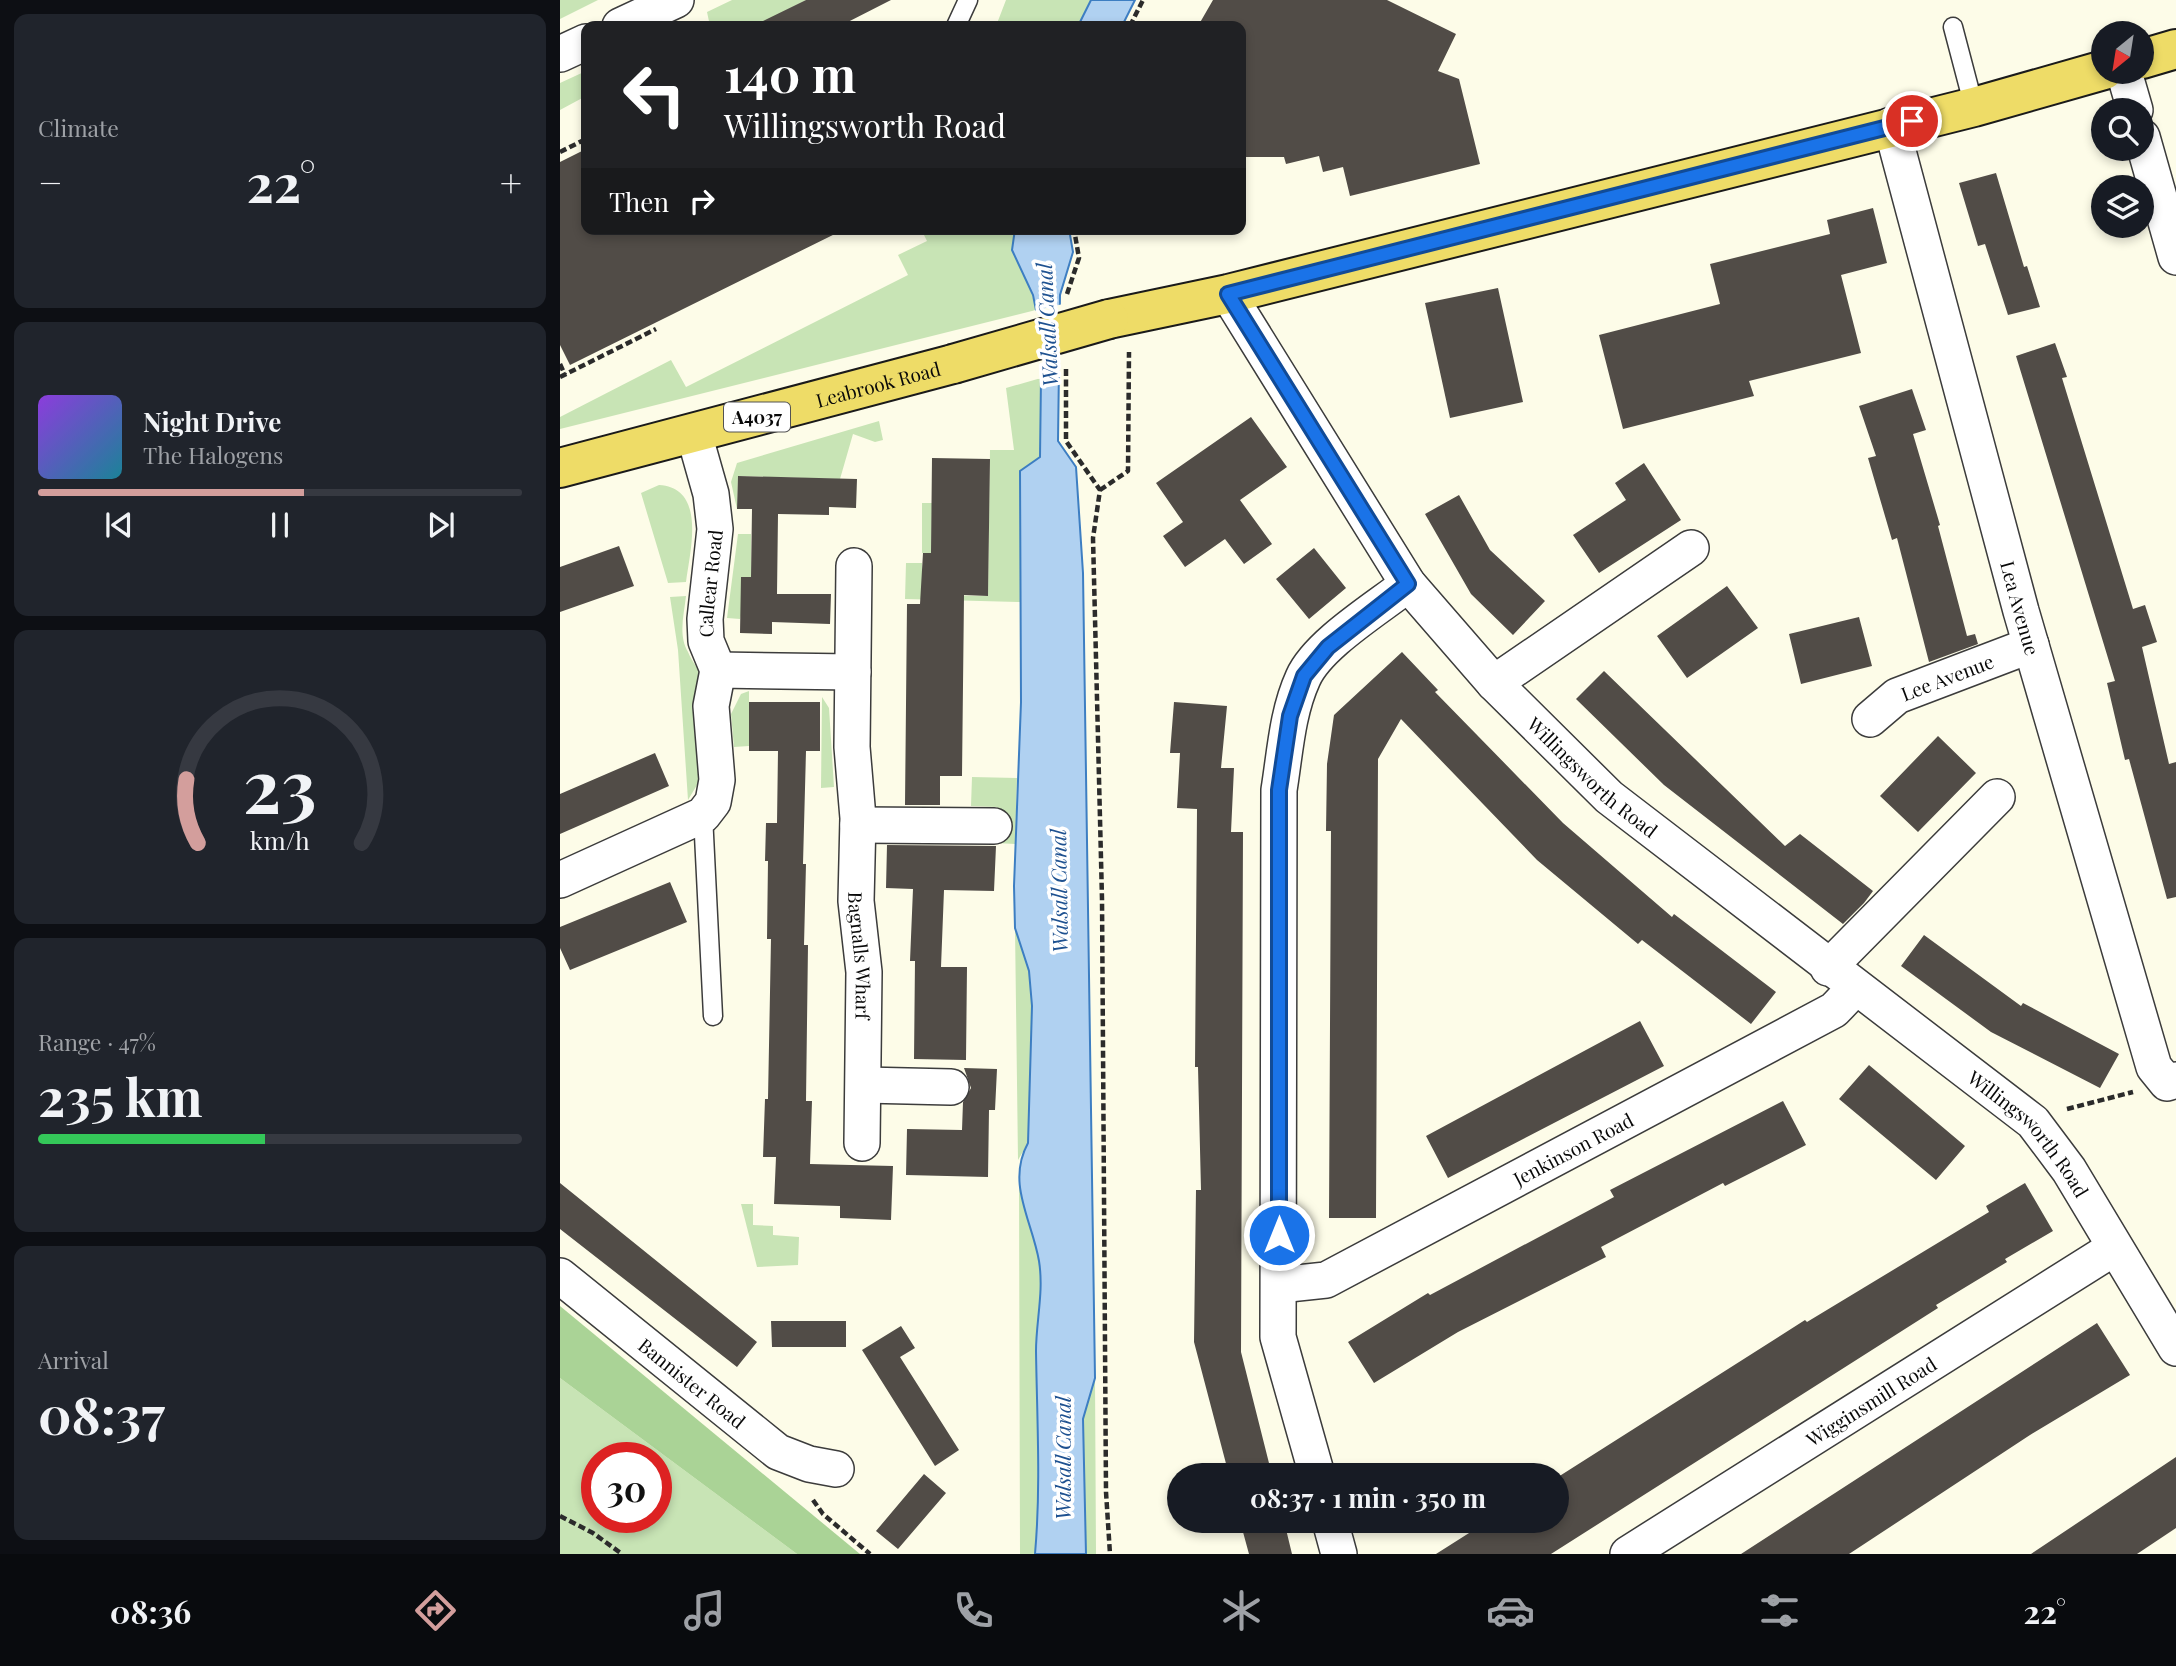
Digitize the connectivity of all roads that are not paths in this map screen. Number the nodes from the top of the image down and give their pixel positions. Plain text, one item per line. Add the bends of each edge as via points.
1 (676, 0) edge
2 (968, 0) edge
3 (631, 21) edge
4 (956, 21) edge
5 (1953, 27) dead end
6 (581, 44) edge
7 (2176, 49) edge
8 (560, 54) edge
9 (2154, 55) edge
10 (2091, 74) edge
11 (1974, 107) junction
12 (1891, 125) junction
13 (2149, 161) edge
14 (2176, 257) edge
15 (1228, 294) junction
16 (694, 434) junction
17 (560, 468) edge
18 (1691, 548) dead end
19 (854, 566) dead end
20 (1408, 584) junction
21 (2031, 645) junction
22 (718, 670) junction
23 (853, 672) junction
24 (1494, 683) junction
25 (1870, 719) dead end
26 (1997, 797) dead end
27 (703, 815) junction
28 (858, 824) junction
29 (993, 826) dead end
30 (560, 880) edge
31 (1842, 978) junction
32 (713, 1016) dead end
33 (2172, 1082) edge
34 (864, 1085) junction
35 (951, 1087) dead end
36 (862, 1143) dead end
37 (2114, 1248) junction
38 (560, 1276) edge
39 (1279, 1285) junction
40 (2176, 1348) edge
41 (1314, 1463) edge
42 (836, 1469) dead end
43 (1333, 1533) edge
44 (1339, 1554) edge
45 (1628, 1554) edge

1 - 3 street
2 - 4 lane
5 - 11 lane
6 - 8 street
7 - 9 main road
10 - 11 main road, A4037
11 - 12 main road, A4037
12 - 15 main road, A4037
12 - 21 street, Lea Avenue
13 - 14 street
15 - 16 main road, Leabrook Road / A4037, bridge via 1119,317
15 - 20 street, Willingsworth Road
16 - 17 main road, Leabrook Road / A4037
16 - 22 street, Callear Road via 711,494 715,529 705,619 706,641
18 - 24 street
19 - 23 street, Bagnalls Wharf
20 - 24 street, Willingsworth Road
20 - 39 street via 1328,647 1304,676 1290,716 1279,790
21 - 25 street, Lee Avenue via 1897,696
21 - 33 street, Lea Avenue via 2154,1067
22 - 23 street
22 - 27 street via 711,706 717,780 713,802
23 - 28 street, Bagnalls Wharf
24 - 31 street, Willingsworth Road via 1609,797
26 - 31 street
27 - 30 street
27 - 32 lane
28 - 29 street
28 - 34 street, Bagnalls Wharf via 856,901 864,972
31 - 37 street, Willingsworth Road via 2033,1122 2069,1170
31 - 39 street, Jenkinson Road via 1834,1010 1326,1280
34 - 35 street
34 - 36 street, Bagnalls Wharf
37 - 40 street, Willingsworth Road
37 - 45 street, Wigginsmill Road
38 - 42 street, Bannister Road via 778,1452
39 - 41 street via 1278,1337
43 - 44 street

